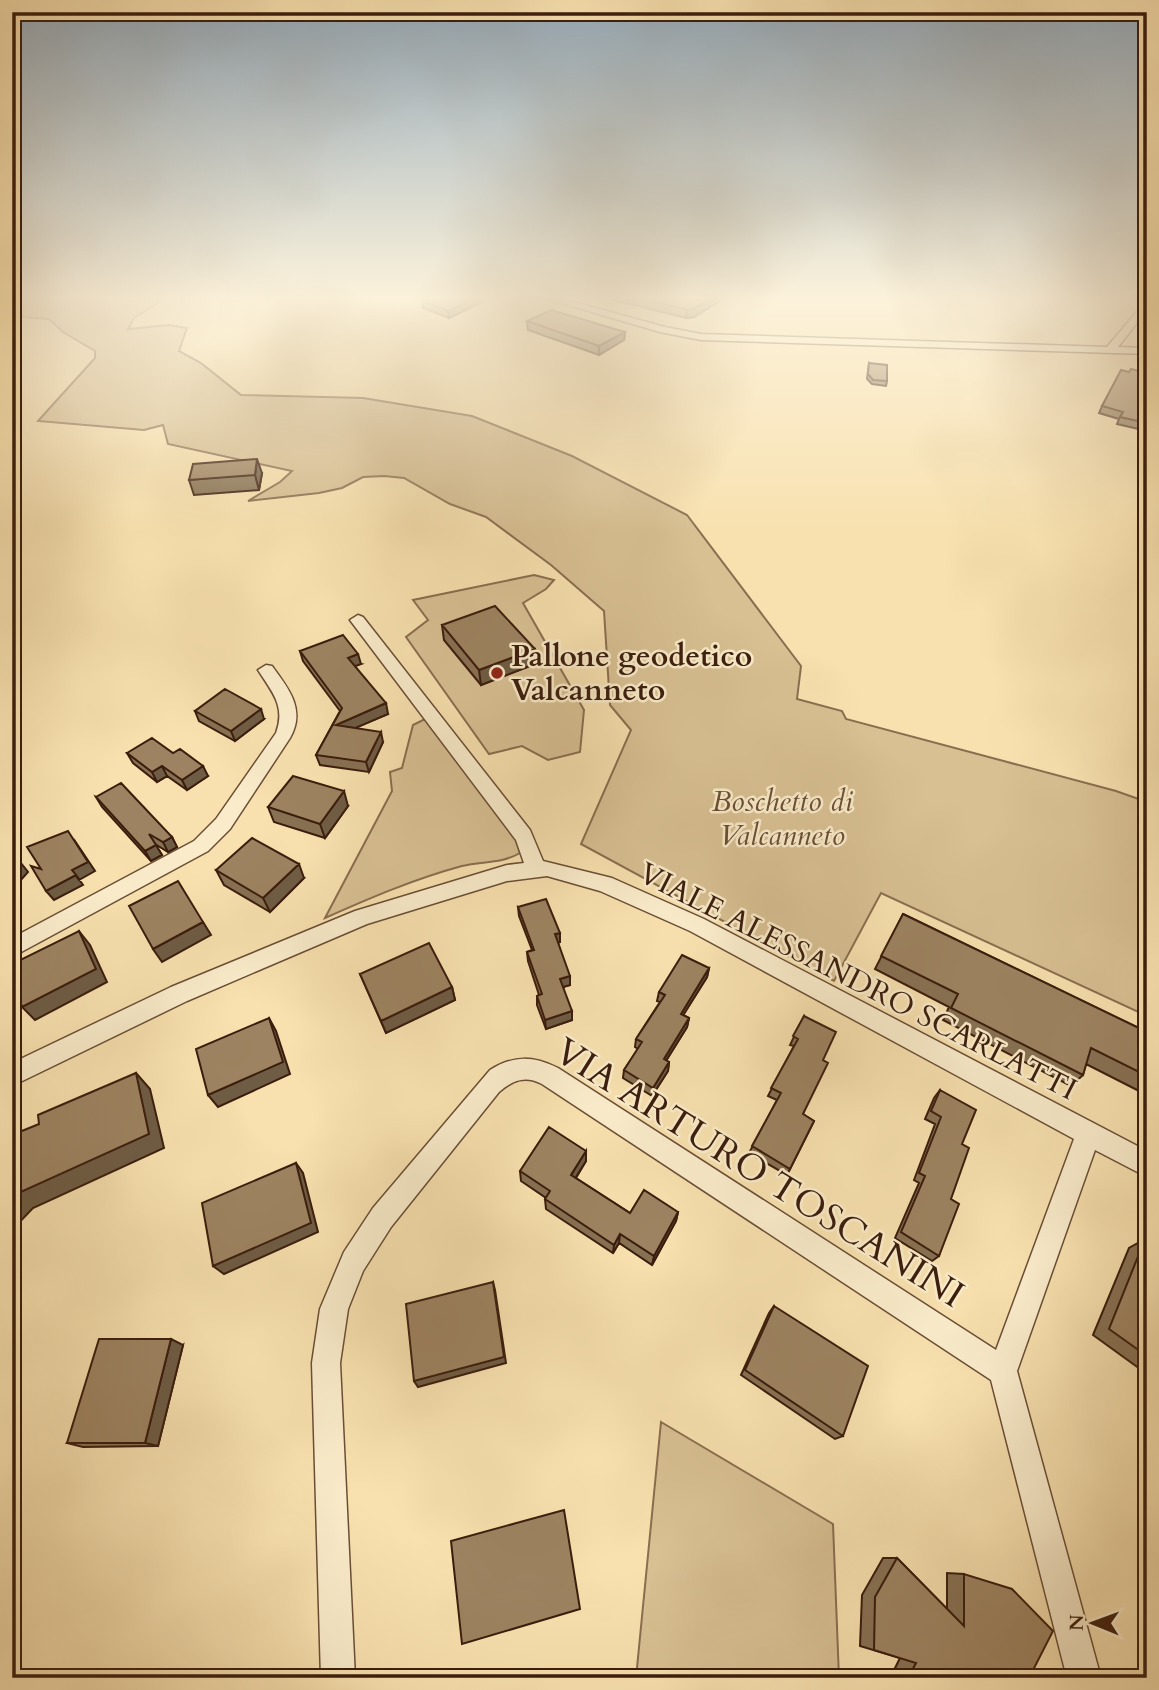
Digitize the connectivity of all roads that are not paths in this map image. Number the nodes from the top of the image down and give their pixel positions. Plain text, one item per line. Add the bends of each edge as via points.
1 (358, 620) dead end
2 (266, 670) dead end
3 (535, 868) junction
4 (12, 948) edge
5 (12, 1075) edge
6 (1088, 1134) junction
7 (1147, 1165) edge
8 (1003, 1371) junction
9 (338, 1678) edge
10 (1084, 1678) edge

1 - 3 street via 523,835
2 - 4 street via 289,705 289,721 216,832 189,854
3 - 5 street via 414,899 305,941 150,1007
3 - 6 street, VIALE ALESSANDRO SCARLATTI via 594,881 678,915
6 - 7 street, VIALE ALESSANDRO SCARLATTI
6 - 8 street
8 - 9 street, VIA ARTURO TOSCANINI via 550,1076 528,1067 507,1071 491,1084 372,1230 345,1274 332,1313 326,1363
8 - 10 street

